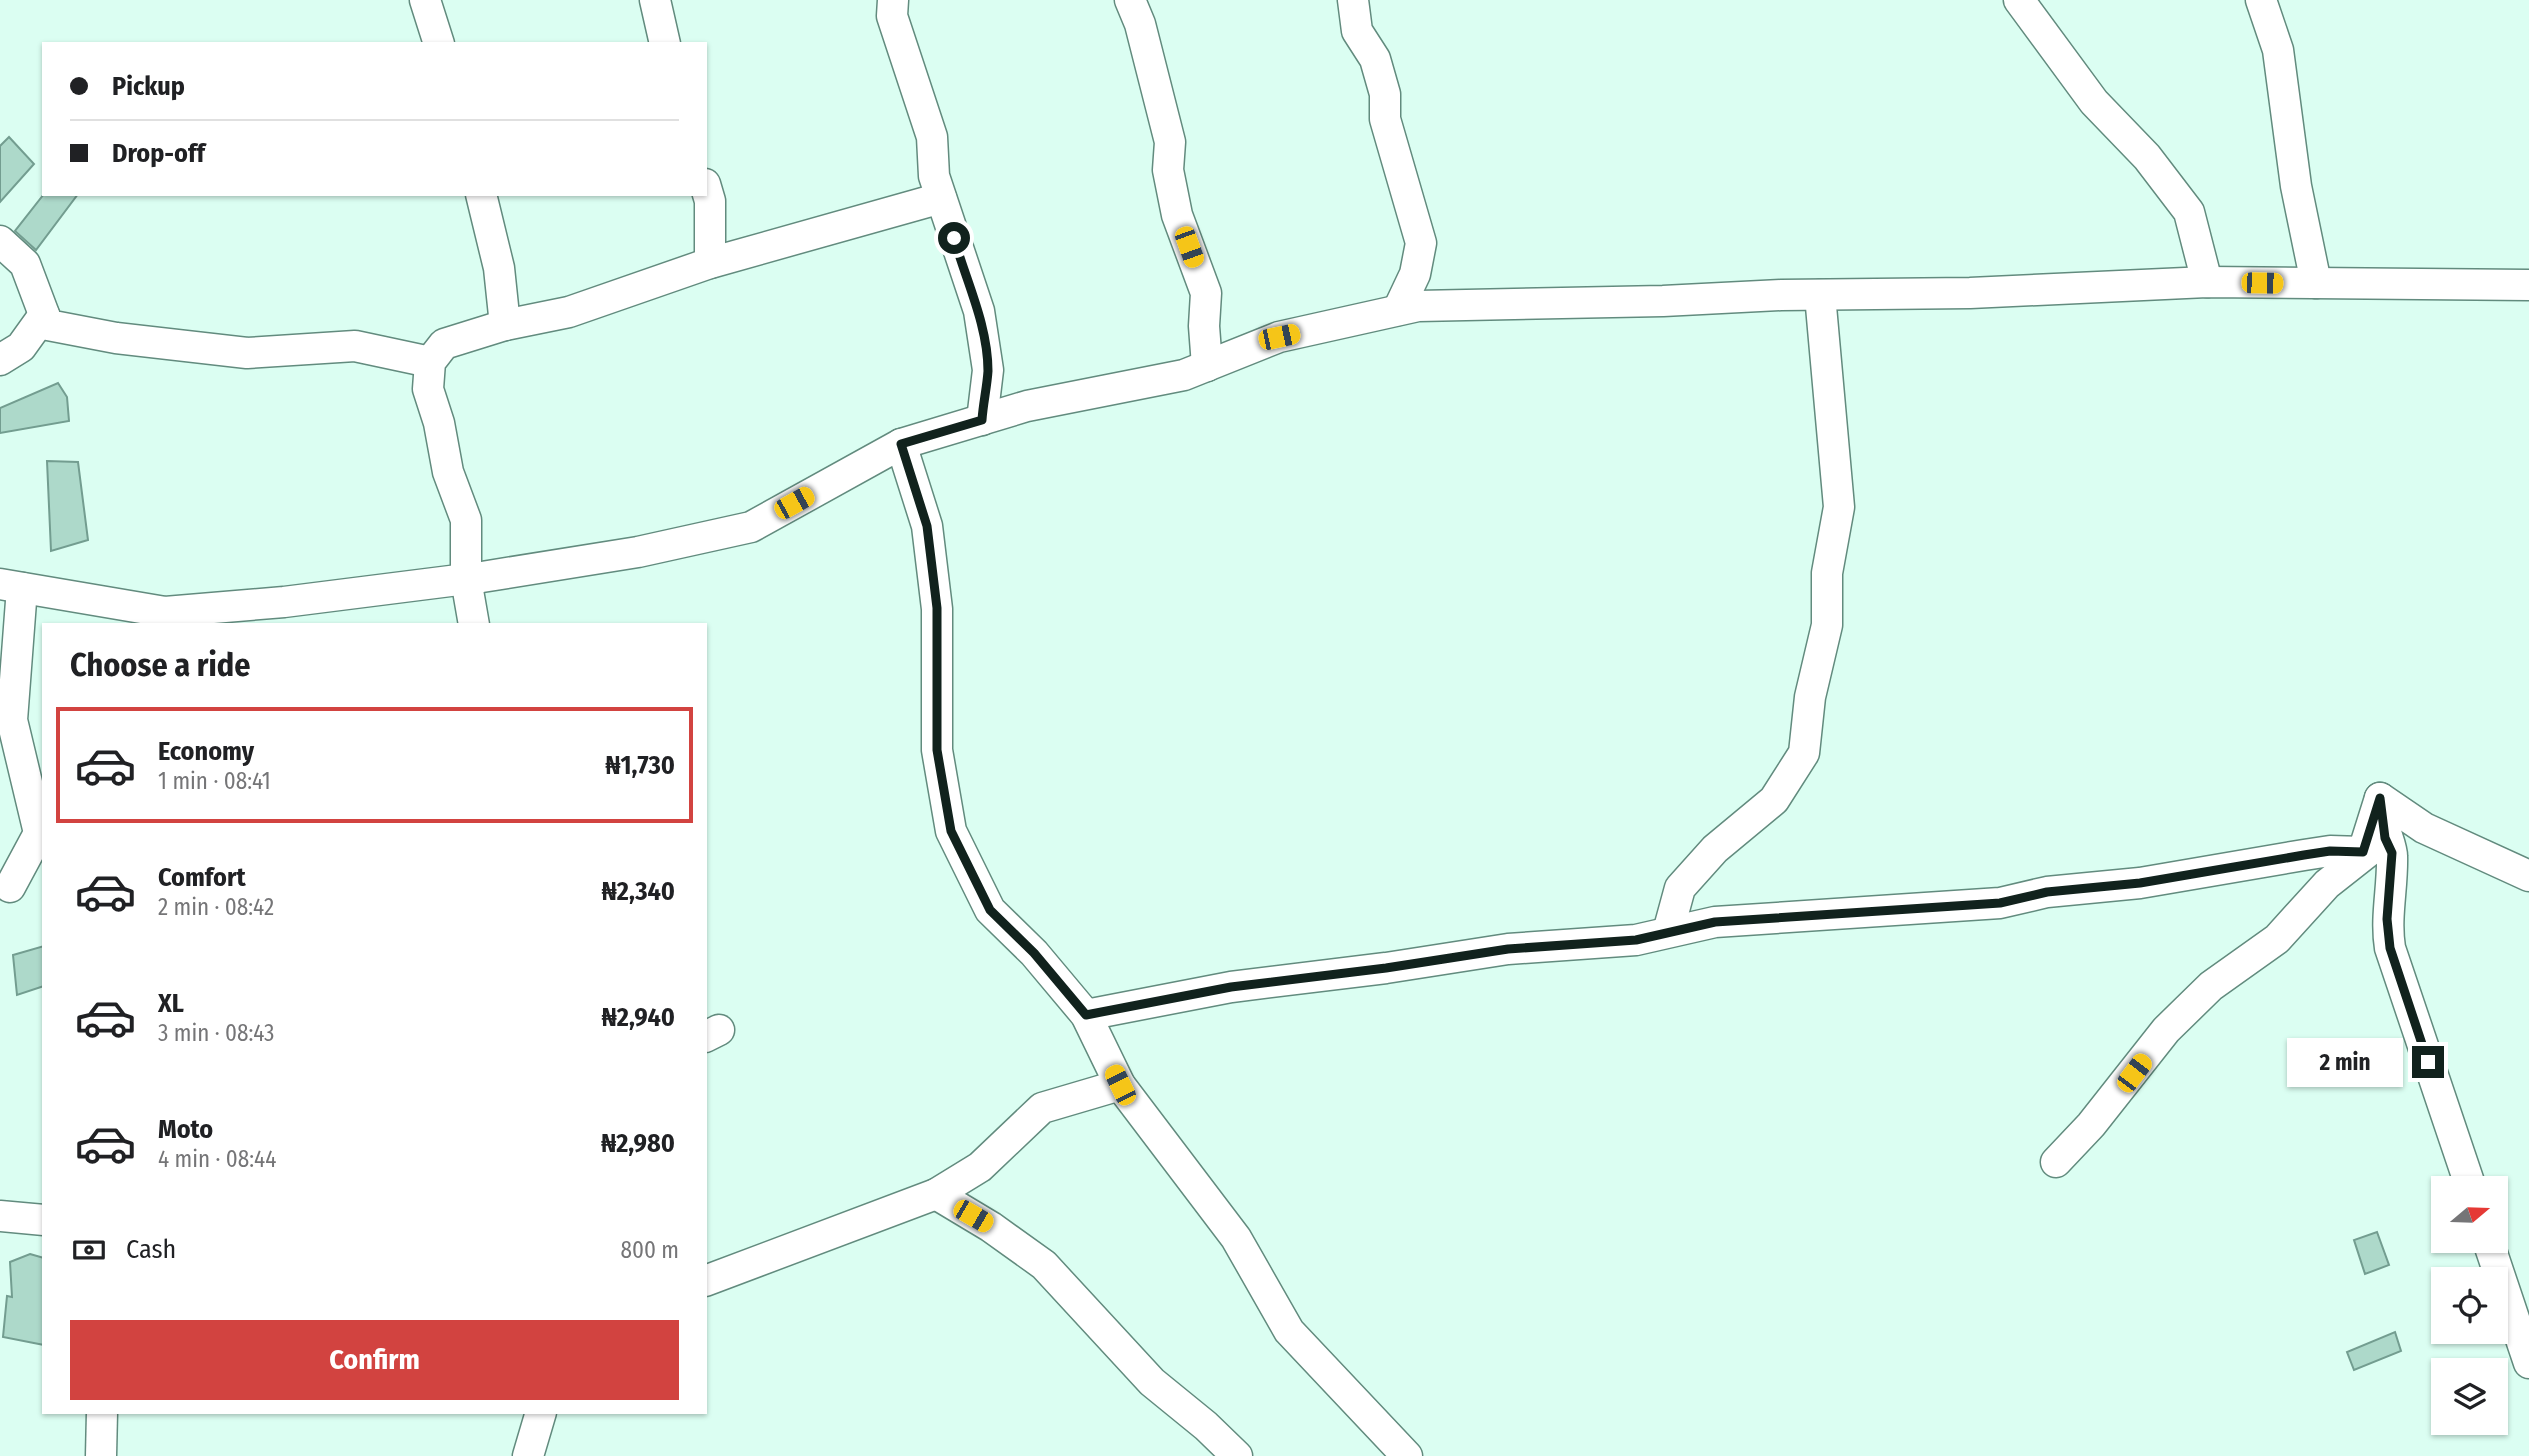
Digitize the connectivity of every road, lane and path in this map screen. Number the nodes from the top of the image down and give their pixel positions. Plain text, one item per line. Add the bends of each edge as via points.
1 (425, 0) edge
2 (655, 0) edge
3 (893, 0) edge
4 (1130, 0) edge
5 (1353, 0) edge
6 (2019, 0) edge
7 (2260, 0) edge
8 (438, 42) edge
9 (665, 42) edge
10 (707, 191) edge
11 (481, 196) edge
12 (941, 198) junction
13 (0, 241) edge
14 (710, 263) junction
15 (2207, 282) junction
16 (2316, 283) junction
17 (2529, 285) edge
18 (1820, 295) junction
19 (1398, 310) junction
20 (44, 315) junction
21 (505, 325) junction
22 (0, 359) edge
23 (430, 362) junction
24 (1207, 366) junction
25 (982, 420) junction
26 (901, 444) junction
27 (466, 579) junction
28 (11, 586) edge
29 (474, 623) edge
30 (2380, 798) junction
31 (2424, 828) junction
32 (2389, 845) junction
33 (2529, 876) edge
34 (10, 887) dead end
35 (1668, 932) junction
36 (1086, 1015) junction
37 (1120, 1085) junction
38 (2056, 1162) dead end
39 (2467, 1176) edge
40 (936, 1194) junction
41 (0, 1216) edge
42 (42, 1220) edge
43 (2492, 1253) edge
44 (707, 1280) edge
45 (2529, 1363) edge
46 (102, 1414) edge
47 (540, 1414) edge
48 (101, 1456) edge
49 (528, 1456) edge
50 (1237, 1456) edge
51 (1407, 1456) edge

1 - 8 street
2 - 9 street
3 - 12 street via 892,16 932,137 934,176
4 - 24 street via 1170,142 1168,170 1177,215 1206,293
5 - 19 street via 1357,32 1375,59 1385,94 1385,118 1421,243 1415,274
6 - 15 street via 2094,102 2147,157 2189,212
7 - 16 street via 2278,50 2296,186
10 - 14 street
11 - 21 street via 499,268
12 - 14 street
12 - 25 street via 979,311 988,370
13 - 20 street via 25,264
14 - 21 street via 569,312
15 - 16 street
15 - 18 street
16 - 17 street
18 - 19 street
18 - 35 street via 1839,507 1828,573 1826,625 1810,697 1804,753 1774,800 1715,849 1680,888
19 - 24 street via 1279,337
20 - 22 street via 21,347
20 - 23 street via 48,325 116,338 247,353 355,346
21 - 23 street via 443,344
23 - 27 street via 428,389 448,472 466,520
24 - 25 street
25 - 26 street
26 - 27 street via 751,527 638,552
26 - 36 street via 927,526 937,608 937,750 951,831 990,910
27 - 28 street via 165,612
27 - 29 street
28 - 34 street via 12,720 39,833
30 - 31 street
30 - 32 street
30 - 35 street via 2363,852 2330,851 2140,883 2047,892 2000,903 1715,922
31 - 32 street
31 - 33 street
32 - 38 street via 2327,884 2277,939 2211,986 2166,1030
32 - 39 street via 2390,948
35 - 36 street via 1636,940 1508,949 1231,987
36 - 37 street
37 - 40 street via 1042,1108 980,1167
37 - 51 street via 1236,1238 1289,1331
40 - 44 street
40 - 50 street via 1044,1265 1152,1382
41 - 42 street
43 - 45 street
46 - 48 street
47 - 49 street

